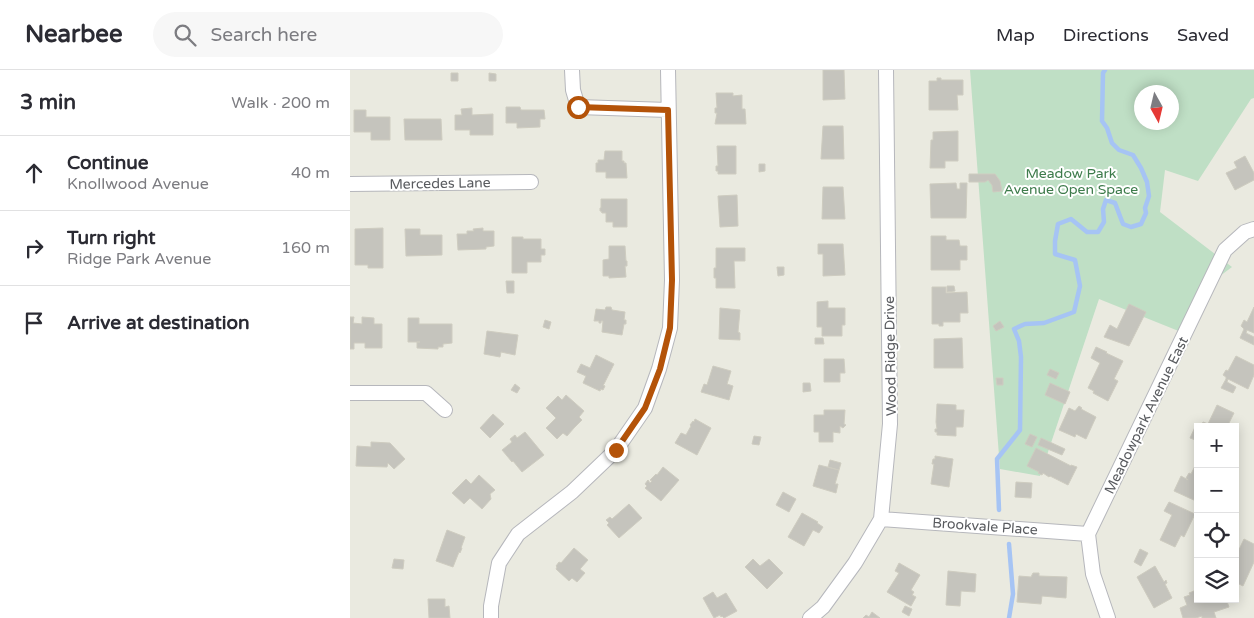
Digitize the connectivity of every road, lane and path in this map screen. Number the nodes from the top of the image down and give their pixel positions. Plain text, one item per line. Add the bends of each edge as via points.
1 (572, 70) edge
2 (668, 70) edge
3 (886, 70) edge
4 (668, 110) junction
5 (531, 182) dead end
6 (350, 184) edge
7 (1254, 229) edge
8 (350, 392) edge
9 (444, 410) dead end
10 (881, 518) junction
11 (1088, 534) junction
12 (491, 618) edge
13 (810, 618) edge
14 (1108, 618) edge

1 - 4 street via 572,90 578,107
2 - 4 street
3 - 10 street, Wood Ridge Drive via 890,424
4 - 12 street via 672,280 670,328 660,369 645,408 616,450 572,492 518,534 499,563 490,606
5 - 6 street, Mercedes Lane
7 - 11 street, Meadowpark Avenue East via 1245,232 1225,250
8 - 9 street via 426,393
10 - 11 street, Brookvale Place
10 - 13 street, Wood Ridge Drive via 845,578 824,606
11 - 14 street via 1094,574

